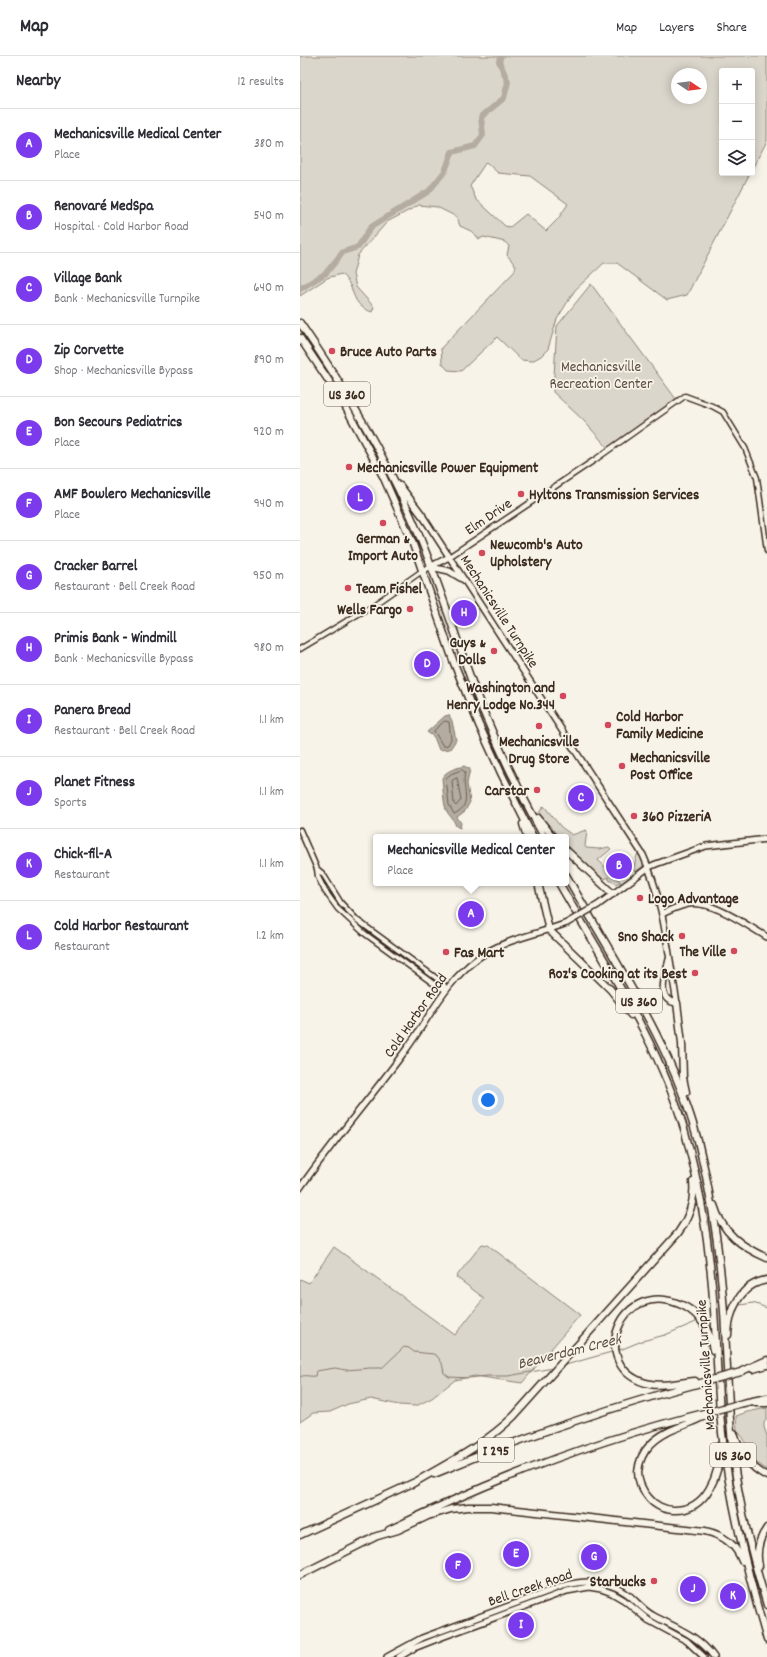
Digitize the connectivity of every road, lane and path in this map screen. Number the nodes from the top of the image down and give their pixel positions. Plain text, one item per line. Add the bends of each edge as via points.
1 (300, 323) edge
2 (300, 338) edge
3 (390, 471) junction
4 (422, 515) joint
5 (767, 551) edge
6 (449, 557) junction
7 (431, 567) junction
8 (422, 571) junction
9 (464, 581) junction
10 (300, 649) edge
11 (502, 775) junction
12 (515, 780) junction
13 (300, 830) edge
14 (526, 834) edge
15 (532, 834) edge
16 (542, 834) edge
17 (551, 834) edge
18 (767, 839) edge
19 (569, 853) edge
20 (648, 867) junction
21 (569, 880) edge
22 (539, 886) edge
23 (561, 886) edge
24 (613, 894) junction
25 (662, 914) junction
26 (549, 930) junction
27 (767, 937) edge
28 (669, 959) junction
29 (663, 986) junction
30 (446, 990) junction
31 (675, 992) junction
32 (677, 1003) junction
33 (660, 1064) junction
34 (678, 1110) junction
35 (696, 1135) junction
36 (700, 1151) junction
37 (300, 1188) edge
38 (767, 1258) edge
39 (767, 1280) edge
40 (767, 1360) edge
41 (767, 1365) edge
42 (742, 1372) junction
43 (698, 1382) junction
44 (728, 1383) junction
45 (718, 1385) junction
46 (767, 1398) edge
47 (728, 1399) junction
48 (719, 1401) junction
49 (746, 1403) junction
50 (767, 1403) edge
51 (705, 1414) junction
52 (767, 1476) edge
53 (412, 1484) junction
54 (767, 1528) edge
55 (300, 1535) edge
56 (374, 1537) junction
57 (300, 1575) edge
58 (767, 1599) edge
59 (767, 1605) edge
60 (760, 1616) junction
61 (767, 1640) edge
62 (387, 1657) edge
63 (399, 1657) edge
64 (704, 1657) edge
65 (714, 1657) edge

1 - 3 highway, US 360 via 350,398
2 - 8 highway, US 360 via 343,402 383,476
3 - 4 highway
3 - 7 highway, US 360
4 - 6 main road, Mechanicsville Turnpike
5 - 6 street, Elm Drive via 757,478 745,448 723,412 685,396
6 - 7 main road, Elm Drive
6 - 9 main road, Mechanicsville Turnpike
7 - 8 main road, Elm Drive
7 - 9 main road via 449,571
7 - 12 highway, US 360 via 479,700
8 - 10 street, Elm Drive via 375,604
8 - 11 highway, US 360 via 462,684
9 - 20 main road, Mechanicsville Turnpike via 639,847
11 - 14 highway
11 - 15 highway, US 360
12 - 16 highway, US 360
12 - 17 highway
13 - 30 street via 318,877 338,908 354,925 438,987
18 - 20 main road, Cold Harbor Road via 706,846
19 - 24 highway
20 - 24 main road, Cold Harbor Road
20 - 25 main road, Mechanicsville Turnpike
21 - 35 highway, US 360 via 660,1040 682,1092
22 - 26 highway
23 - 33 highway, US 360 via 640,1022
24 - 26 main road, Cold Harbor Road, bridge via 567,923
25 - 27 main road via 688,904 704,904
25 - 28 main road, Mechanicsville Turnpike
26 - 30 main road, Cold Harbor Road via 490,950 460,973
26 - 33 highway via 625,1007 636,1021
28 - 29 main road
28 - 31 main road, Mechanicsville Turnpike
29 - 31 main road via 667,992
29 - 32 main road via 664,997
30 - 37 main road, Cold Harbor Road via 418,1034
31 - 32 main road, Mechanicsville Turnpike
32 - 35 highway via 683,1078
33 - 34 highway, US 360
34 - 45 highway, Mechanicsville Turnpike / US 360 via 702,1208 715,1315
34 - 53 highway via 694,1186 688,1217 674,1238 514,1416 493,1436
35 - 36 highway, Mechanicsville Turnpike / US 360
36 - 38 highway via 715,1207 724,1227 738,1243
36 - 44 highway, Mechanicsville Turnpike / US 360 via 719,1255
39 - 44 highway via 757,1282 746,1289 732,1312 728,1332
40 - 42 highway
41 - 42 highway
42 - 43 highway, bridge
43 - 45 highway via 650,1384 633,1376 620,1362 616,1350 616,1333 624,1316 634,1307 653,1301 664,1301 685,1307 701,1320 709,1333
43 - 53 highway, I 295 via 548,1430
44 - 47 highway, Mechanicsville Turnpike / US 360
45 - 48 highway, Mechanicsville Turnpike / US 360
46 - 49 highway
47 - 52 highway via 734,1432 741,1452 754,1468
47 - 59 highway, Mechanicsville Turnpike / US 360 via 741,1503
48 - 51 highway via 720,1453 715,1477 709,1490 701,1500 688,1508 673,1510 659,1506 646,1496 639,1480 638,1470 643,1454 652,1442 665,1433
48 - 60 highway, Mechanicsville Turnpike / US 360 via 733,1503
49 - 50 highway
49 - 51 highway, bridge
51 - 56 highway, I 295 via 622,1437 535,1467 421,1514
53 - 55 highway, I 295
54 - 58 highway via 757,1556
56 - 57 highway, I 295
56 - 60 highway via 398,1530 436,1513 475,1506 705,1531 725,1538 736,1549 742,1559
60 - 61 highway, Mechanicsville Turnpike / US 360
62 - 65 main road, Bell Creek Road via 422,1638 563,1586 585,1581 607,1584 622,1590 652,1615 696,1639
63 - 64 main road, Bell Creek Road via 421,1645 567,1591 589,1588 606,1590 619,1596 643,1617 687,1641

